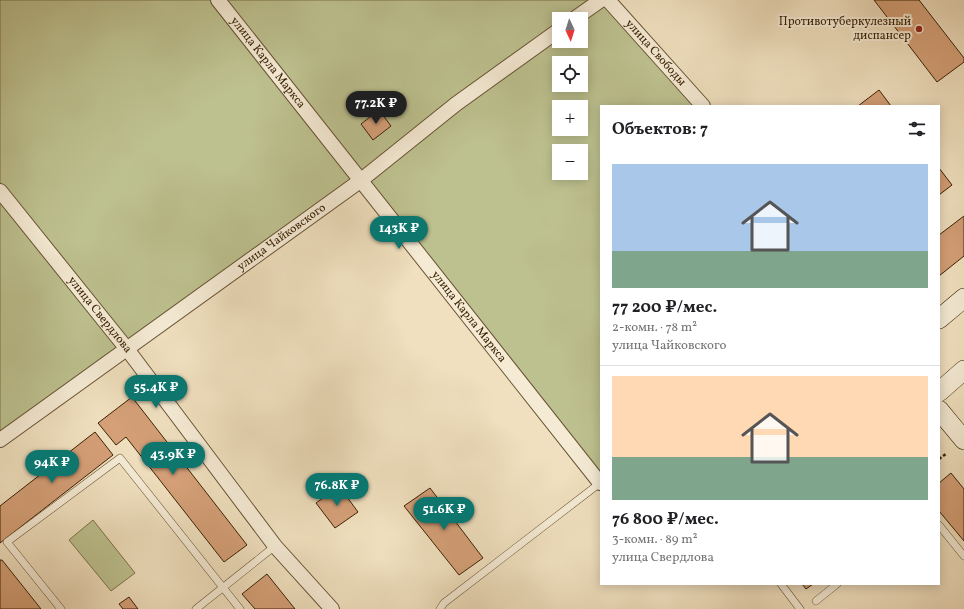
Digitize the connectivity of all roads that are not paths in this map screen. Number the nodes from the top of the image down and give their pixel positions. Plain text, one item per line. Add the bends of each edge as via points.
1 (218, 0) edge
2 (601, 0) edge
3 (608, 0) edge
4 (584, 12) edge
5 (552, 35) edge
6 (702, 105) edge
7 (360, 181) junction
8 (0, 191) edge
9 (964, 298) edge
10 (940, 318) edge
11 (127, 349) junction
12 (964, 370) edge
13 (940, 391) edge
14 (940, 411) edge
15 (0, 440) edge
16 (964, 440) edge
17 (600, 483) edge
18 (940, 527) edge
19 (275, 546) junction
20 (964, 556) edge
21 (782, 585) edge
22 (836, 585) edge
23 (223, 588) junction
24 (816, 601) dead end
25 (61, 609) edge
26 (196, 609) edge
27 (240, 609) edge
28 (332, 609) edge
29 (440, 609) edge
30 (800, 609) edge

1 - 7 street, улица Карла Маркса
2 - 4 street
3 - 6 street, улица Свободы
5 - 7 street, улица Чайковского via 456,104
7 - 11 street, улица Чайковского
7 - 17 street, улица Карла Маркса
8 - 11 street, улица Свердлова
9 - 10 main road
11 - 15 street, улица Чайковского
11 - 19 street, улица Свердлова
12 - 13 main road
14 - 16 main road
17 - 29 lane via 444,603
18 - 20 lane
19 - 23 lane
19 - 28 street, улица Свердлова
21 - 30 lane
22 - 24 lane
23 - 25 lane via 120,458 7,542
23 - 26 lane
23 - 27 lane

